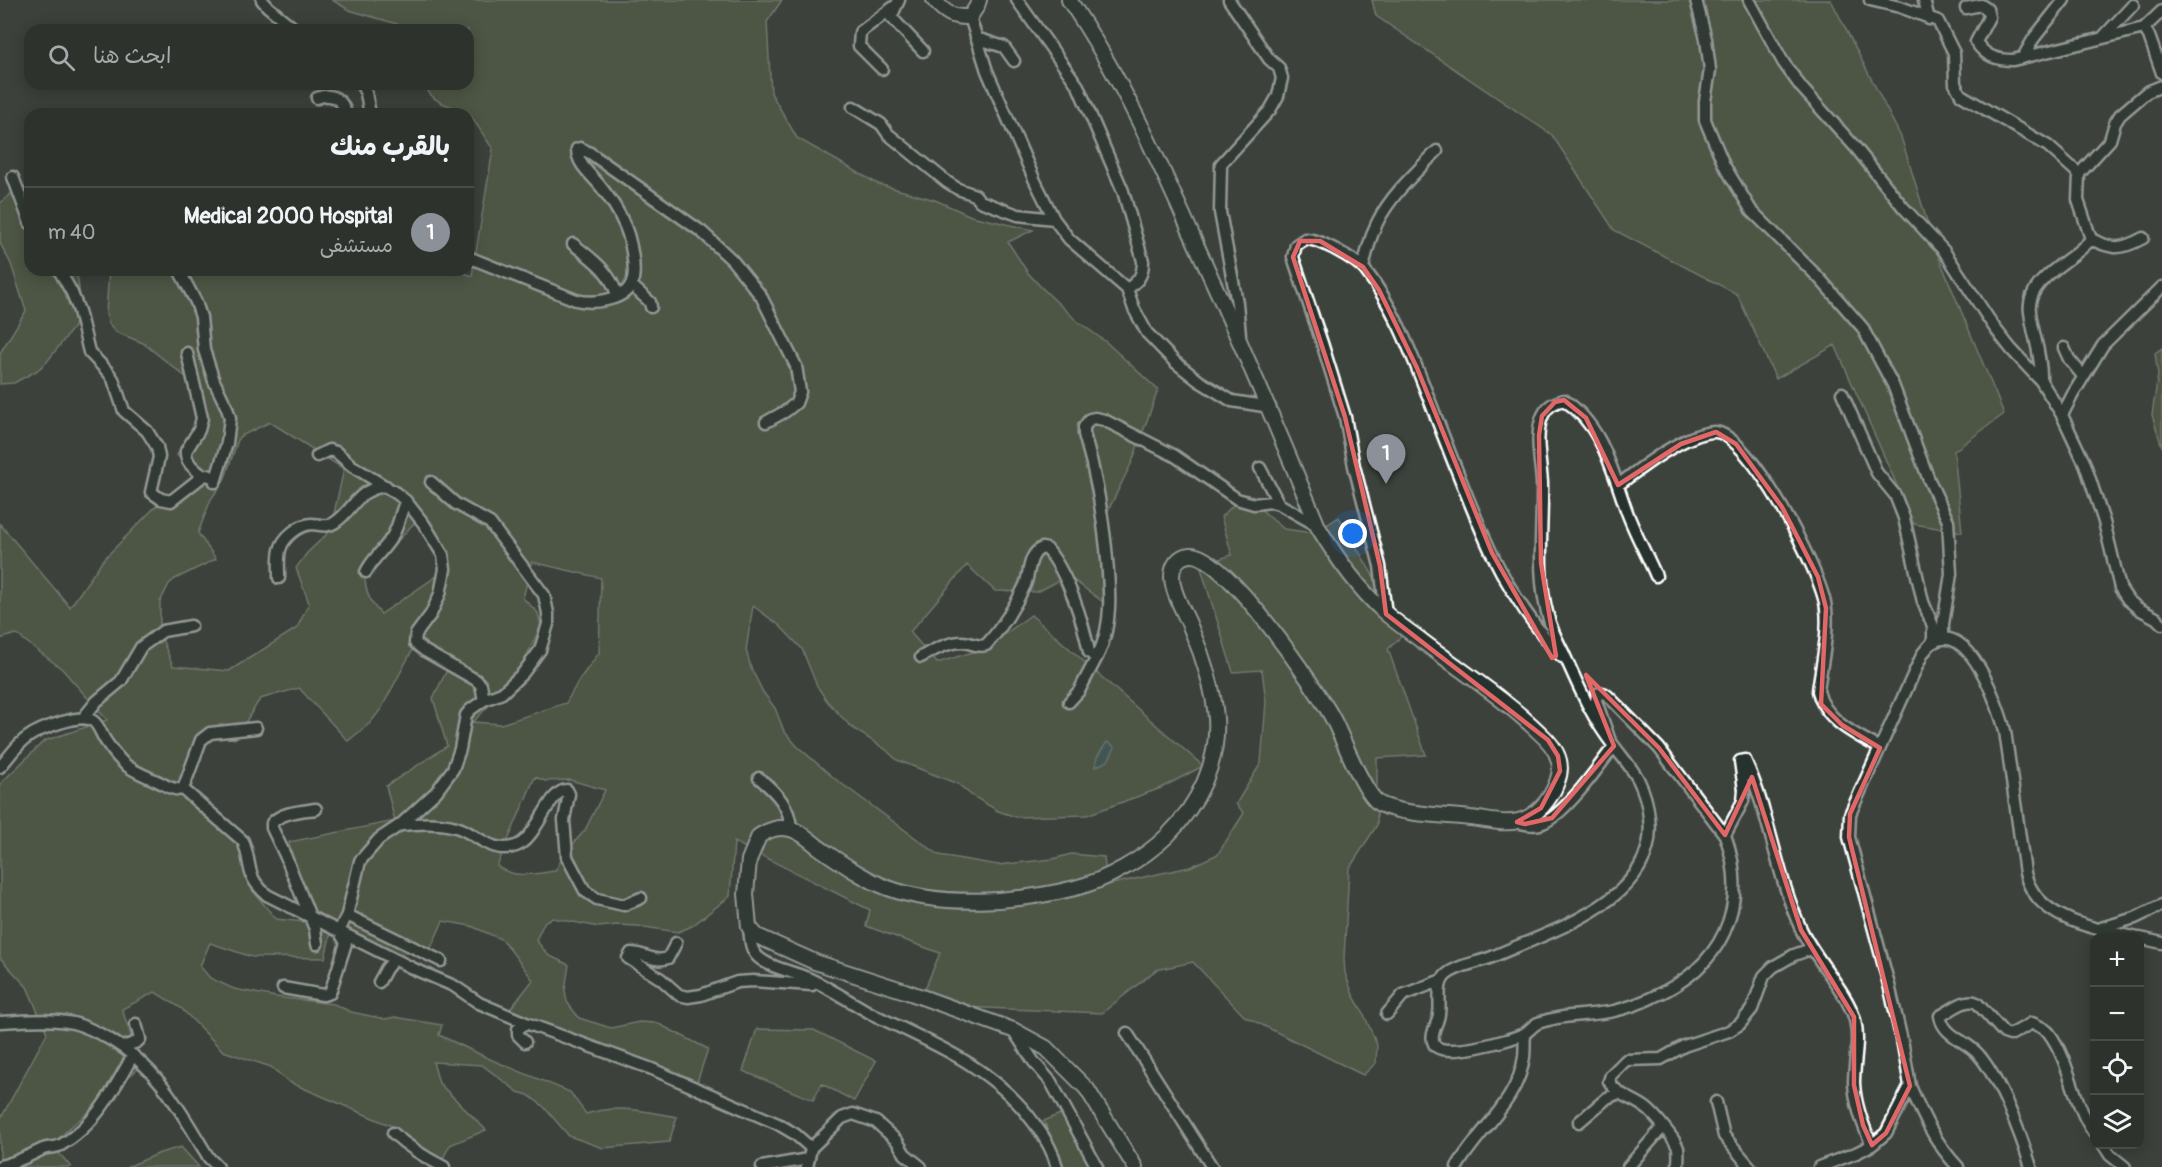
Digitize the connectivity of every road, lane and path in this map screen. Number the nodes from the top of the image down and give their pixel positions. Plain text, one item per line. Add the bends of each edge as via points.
1 (262, 0) edge
2 (934, 0) edge
3 (979, 0) edge
4 (1017, 0) edge
5 (1069, 0) edge
6 (1229, 0) edge
7 (1696, 0) edge
8 (1749, 0) edge
9 (1870, 0) edge
10 (1924, 0) edge
11 (2064, 0) edge
12 (897, 3) edge
13 (2133, 5) dead end
14 (1966, 8) dead end
15 (2162, 11) edge
16 (970, 17) junction
17 (1929, 19) junction
18 (289, 24) edge
19 (2144, 28) junction
20 (2104, 36) junction
21 (976, 38) junction
22 (922, 51) dead end
23 (2023, 57) junction
24 (1014, 61) dead end
25 (882, 69) dead end
26 (2162, 73) edge
27 (2162, 86) edge
28 (364, 90) edge
29 (317, 98) dead end
30 (344, 108) edge
31 (368, 108) edge
32 (853, 108) dead end
33 (1437, 151) dead end
34 (2079, 174) junction
35 (13, 177) dead end
36 (24, 207) edge
37 (1054, 219) junction
38 (2143, 238) dead end
39 (2091, 239) junction
40 (573, 244) dead end
41 (474, 259) edge
42 (1363, 267) junction
43 (63, 276) edge
44 (182, 276) edge
45 (631, 285) junction
46 (2162, 287) edge
47 (1127, 289) junction
48 (616, 295) junction
49 (651, 307) dead end
50 (1240, 342) junction
51 (2064, 348) dead end
52 (187, 353) dead end
53 (2083, 376) junction
54 (2041, 381) junction
55 (1842, 393) dead end
56 (1270, 407) junction
57 (2062, 415) junction
58 (766, 422) dead end
59 (317, 456) dead end
60 (1260, 468) dead end
61 (203, 476) junction
62 (431, 482) dead end
63 (1618, 485) junction
64 (386, 486) junction
65 (406, 501) junction
66 (1279, 504) junction
67 (1318, 527) junction
68 (366, 572) dead end
69 (1656, 576) dead end
70 (279, 578) dead end
71 (1386, 614) junction
72 (2162, 624) edge
73 (190, 626) dead end
74 (1938, 641) junction
75 (1098, 655) junction
76 (921, 657) dead end
77 (1568, 664) junction
78 (484, 700) junction
79 (1069, 702) dead end
80 (84, 717) junction
81 (256, 728) dead end
82 (1612, 744) junction
83 (1880, 748) junction
84 (0, 767) edge
85 (759, 778) dead end
86 (183, 789) junction
87 (316, 809) dead end
88 (1517, 822) junction
89 (400, 825) junction
90 (791, 829) junction
91 (1725, 835) junction
92 (641, 898) dead end
93 (2162, 905) edge
94 (347, 915) junction
95 (309, 917) junction
96 (749, 927) junction
97 (2098, 929) junction
98 (339, 931) junction
99 (2116, 933) edge
100 (2144, 939) edge
101 (676, 943) dead end
102 (2162, 943) edge
103 (317, 944) dead end
104 (1811, 949) junction
105 (394, 959) junction
106 (441, 962) dead end
107 (1442, 980) junction
108 (379, 982) dead end
109 (816, 982) junction
110 (283, 988) dead end
111 (1388, 1014) dead end
112 (0, 1022) edge
113 (526, 1023) junction
114 (136, 1024) dead end
115 (1013, 1030) junction
116 (1127, 1033) dead end
117 (1525, 1033) junction
118 (525, 1042) dead end
119 (123, 1047) junction
120 (133, 1055) junction
121 (1910, 1086) junction
122 (1618, 1093) junction
123 (1716, 1102) dead end
124 (1579, 1122) dead end
125 (1663, 1127) junction
126 (2090, 1127) edge
127 (393, 1132) dead end
128 (1872, 1145) junction
129 (2106, 1149) edge
130 (31, 1156) junction
131 (809, 1158) edge
132 (0, 1166) edge
133 (1824, 1166) edge
134 (25, 1167) edge
135 (218, 1167) edge
136 (444, 1167) edge
137 (762, 1167) edge
138 (921, 1167) edge
139 (1057, 1167) edge
140 (1097, 1167) edge
141 (1135, 1167) edge
142 (1212, 1167) edge
143 (1457, 1167) edge
144 (1628, 1167) edge
145 (1678, 1167) edge
146 (1750, 1167) edge
147 (1958, 1167) edge
148 (2031, 1167) edge
149 (2124, 1167) edge

1 - 18 street
2 - 16 street via 950,15
3 - 16 street
4 - 47 street via 1078,86 1123,191 1143,261 1140,278
5 - 50 street via 1122,87
6 - 50 street via 1279,68 1282,78 1270,110 1221,164 1220,212
7 - 74 street via 1710,70 1705,120 1724,165 1757,217 1862,327 1893,385 1948,521 1951,574
8 - 54 street via 1801,87 1944,251 1994,327
9 - 17 street
10 - 17 street
11 - 23 street
12 - 22 street via 891,17
12 - 25 street via 860,32 859,46
13 - 20 street
14 - 23 street via 1981,5 1987,9 1989,17 1976,42 1981,49 2000,60
15 - 19 street
16 - 21 street
17 - 34 street via 1938,21 1954,54 1955,84 1961,95 2048,146
19 - 20 street
19 - 26 street
20 - 23 street
21 - 24 street via 1004,47
21 - 37 street via 1001,105
27 - 34 street via 2147,92 2120,115 2110,140
28 - 31 street
29 - 30 street via 336,98
32 - 37 street via 880,124 958,189 1018,215
33 - 42 street via 1387,206
34 - 39 street via 2078,200
35 - 36 street
37 - 47 street via 1084,254
38 - 39 street via 2111,248
39 - 54 street via 2038,286 2031,299 2029,308
40 - 48 street via 604,270
41 - 48 street via 576,300 599,302
42 - 71 street via 1313,239 1300,241 1294,250 1296,267 1345,417 1380,566
42 - 77 street via 1403,335 1492,553 1528,617
43 - 61 street via 79,311 89,352 113,380 124,411 147,431 157,447 159,457 151,492 171,501
44 - 61 street via 199,310 204,350 230,418 215,480
45 - 48 street
45 - 49 street
45 - 58 street via 632,257 624,222 579,160 577,149 702,232 732,260 761,296 796,366 800,392 796,403
46 - 53 street via 2103,345
47 - 56 street via 1147,333 1175,362 1232,401
50 - 56 street
51 - 53 street
52 - 61 street via 202,418 185,455 192,468
53 - 57 street
54 - 57 street
55 - 74 street via 1877,473 1895,495 1904,518 1923,602
56 - 67 street
57 - 72 street via 2095,492 2120,588 2133,605
59 - 64 street via 329,450 336,452
60 - 66 street
62 - 78 street via 456,504 490,523 544,595 548,624 540,650 502,693
63 - 69 street
63 - 77 street via 1586,418 1564,400 1549,406 1542,416 1539,435 1544,595 1548,617
63 - 83 street via 1693,438 1716,432 1736,444 1782,507 1818,577 1826,609 1818,691 1821,704 1830,716
64 - 65 street
64 - 70 street via 367,491 333,524 307,525 288,536 279,551
65 - 68 street via 395,531
65 - 78 street via 438,546 445,569 437,602 416,634 415,643 476,680
66 - 67 street
66 - 75 street via 1237,499 1175,456 1104,420 1090,419 1084,434 1098,484 1111,596 1109,623
67 - 71 street via 1359,586
71 - 88 street via 1548,740 1558,756 1560,771 1541,808
73 - 80 street via 163,631 141,647 121,681
74 - 83 street via 1923,653
74 - 97 street via 1956,642 1970,651 2000,709 2027,884 2053,910
75 - 76 street via 1089,652 1059,567 1047,549 1041,548 1033,555 1020,594 986,645 961,642
75 - 79 street
77 - 82 street
78 - 89 street via 466,715 453,769 425,804
80 - 84 street via 28,737
80 - 86 street via 98,726 114,754 133,772 176,790
81 - 86 street via 210,733 201,740
82 - 88 street via 1567,805 1552,818 1540,824
82 - 91 street via 1596,701 1600,693 1605,693 1659,748
82 - 107 street via 1638,780 1648,807 1651,828 1638,871 1612,898 1592,911 1453,971
83 - 121 street via 1850,813 1849,837 1889,985
85 - 90 street via 784,803
86 - 95 street via 243,841 254,883 267,895
87 - 95 street via 275,818 272,823
88 - 90 street via 1419,813 1378,803 1365,789 1331,716 1305,673 1236,587 1196,554 1176,562 1172,572 1174,588 1207,678 1216,717 1214,745 1208,777 1196,799 1165,837 1145,853 1078,888 1038,895 946,901 886,887
89 - 92 street via 444,825 463,830 484,843 516,846 534,829 554,798 567,790 567,857 585,891 597,899 624,905
89 - 94 street via 378,839 360,861
90 - 96 street via 768,831 753,846 746,894
91 - 104 street via 1743,801 1740,761 1745,760 1774,855
91 - 117 street via 1735,874 1734,893 1722,939 1710,958 1675,987 1646,1000 1616,1011 1536,1024
93 - 97 street
94 - 98 street
94 - 106 street
95 - 98 street
95 - 103 street
96 - 109 street via 753,951 759,958
96 - 115 street via 765,941 815,962
97 - 99 street
98 - 105 street
98 - 110 street via 346,943 330,993
100 - 102 street
101 - 109 street via 668,958 662,960 638,953 631,953 628,958 679,995 688,997 737,982
104 - 122 street via 1773,967 1764,976 1752,1009 1729,1031 1684,1046 1661,1059 1626,1060 1608,1081
104 - 128 street via 1854,1017 1854,1085
105 - 108 street
105 - 113 street
107 - 111 street via 1403,995
107 - 117 street via 1432,1039 1437,1048 1446,1052 1459,1050
109 - 139 street via 936,1043 985,1073 1030,1116 1047,1140
112 - 119 street via 39,1020 75,1024
113 - 118 street via 518,1029
113 - 131 street via 652,1069 778,1125 795,1134
114 - 119 street via 140,1039
115 - 140 street via 1051,1082
115 - 141 street via 1046,1048 1082,1081
116 - 142 street
117 - 143 street via 1524,1058 1509,1096
119 - 120 street
120 - 130 street via 107,1100 83,1128 58,1146
120 - 135 street via 167,1089
121 - 128 street via 1886,1133
121 - 147 street via 1925,1123
122 - 124 street
122 - 125 street via 1644,1107
123 - 146 street via 1724,1136
125 - 144 street
125 - 145 street via 1678,1149
126 - 148 street via 2065,1063 2048,1032 2032,1023 2010,1035 2004,1033 1972,1000 1940,1016 1949,1032 1978,1053 1991,1073
127 - 136 street via 413,1151
128 - 133 street
129 - 149 street
130 - 132 street
130 - 134 street
131 - 137 street
131 - 138 street via 842,1118 853,1114 876,1122

